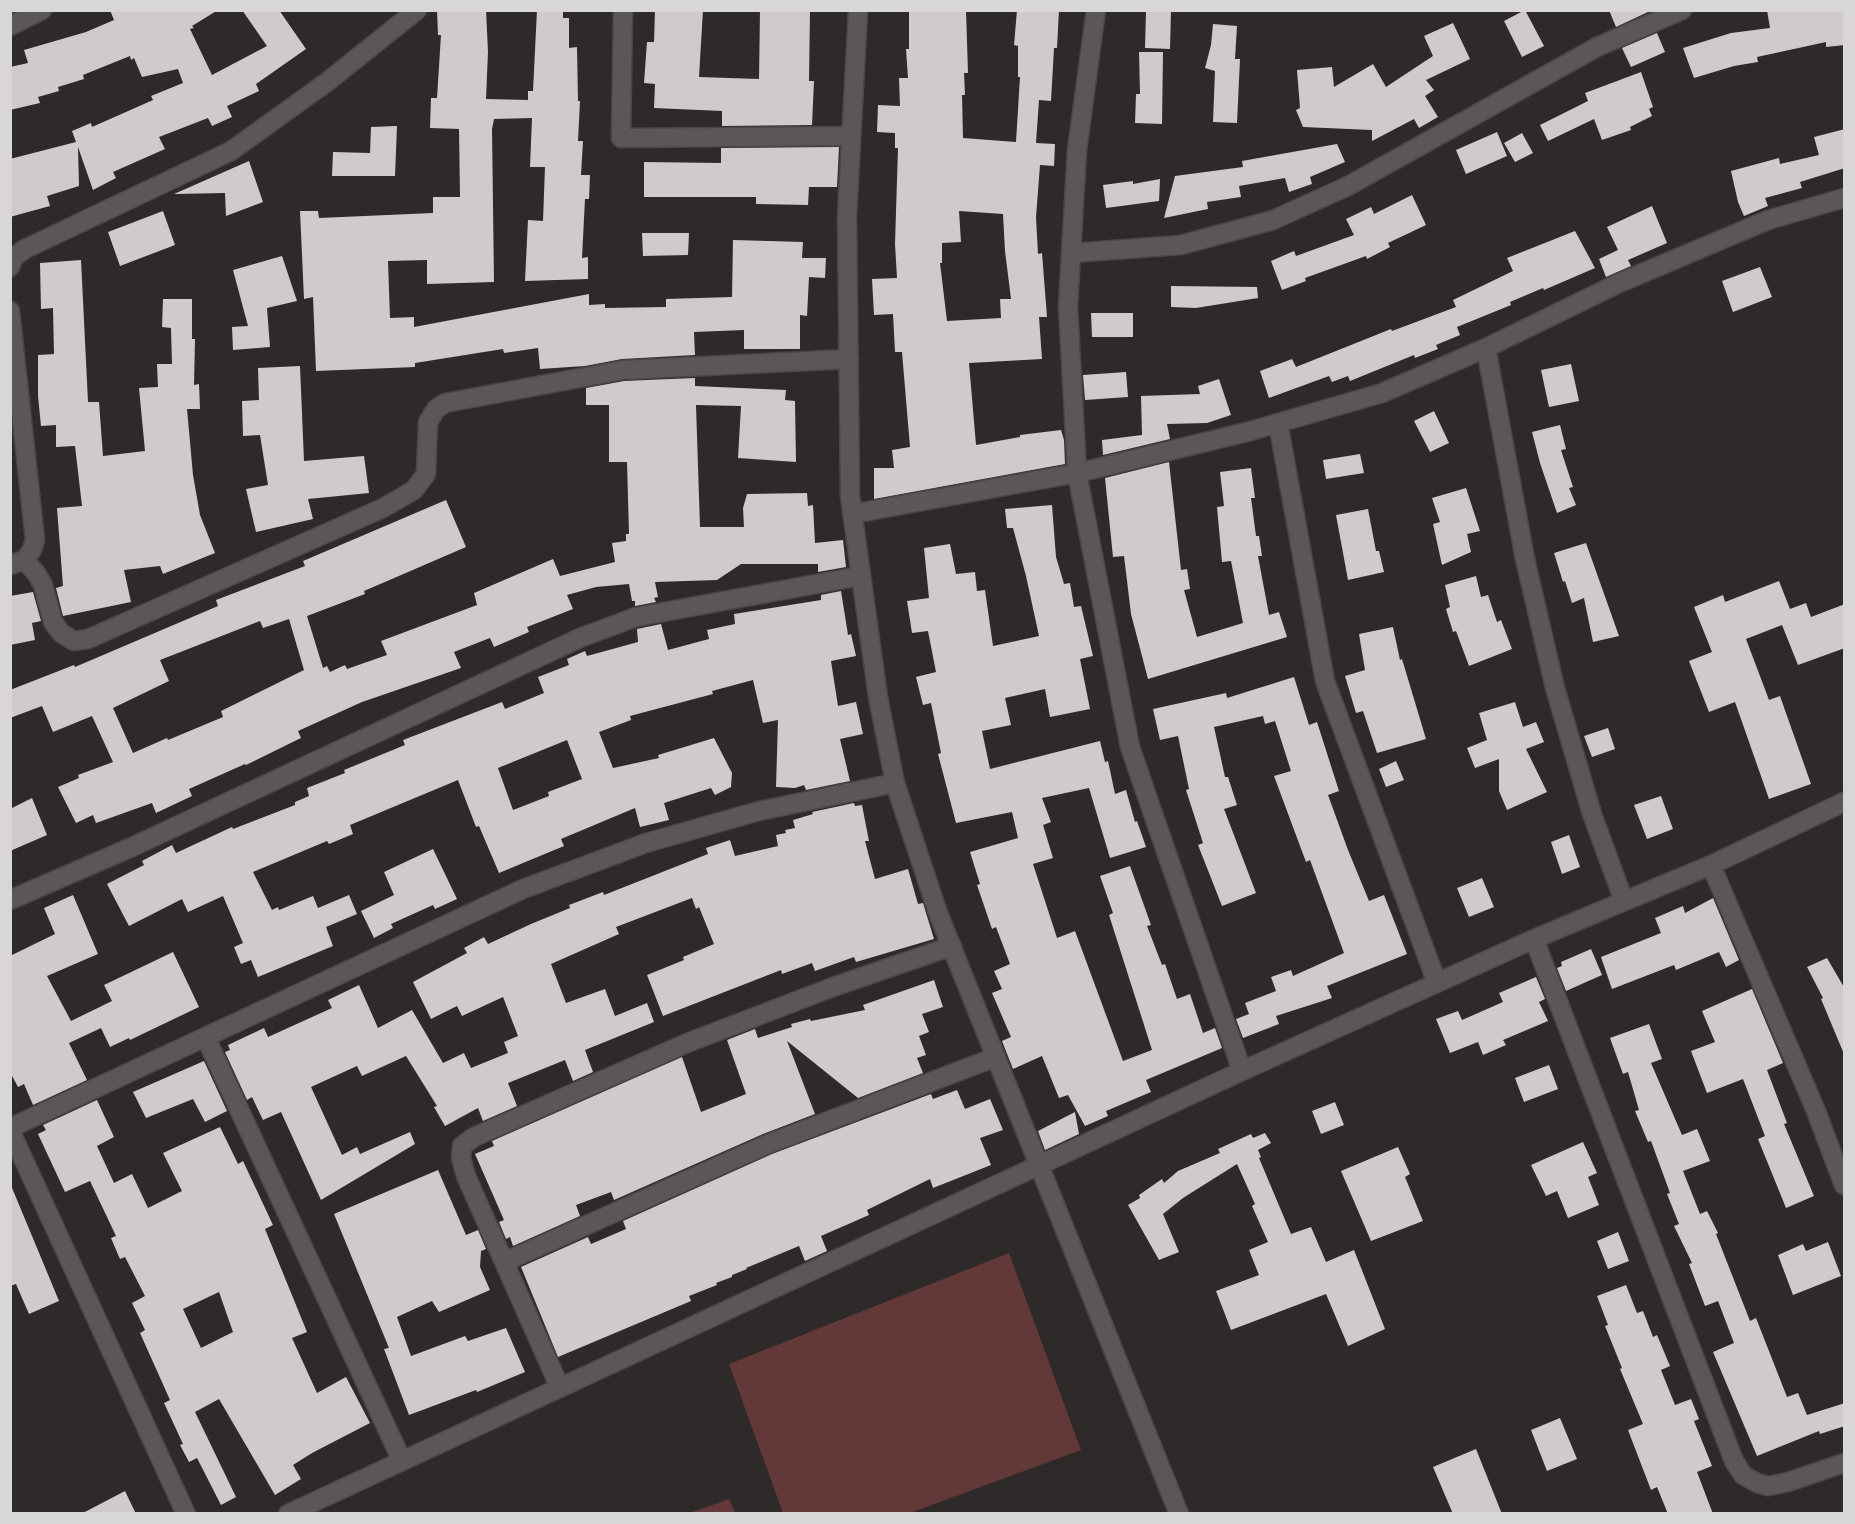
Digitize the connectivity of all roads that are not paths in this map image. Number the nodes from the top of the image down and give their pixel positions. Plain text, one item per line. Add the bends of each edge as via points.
1 (42, 10) edge
2 (417, 10) edge
3 (623, 10) edge
4 (858, 10) edge
5 (1096, 10) edge
6 (1682, 10) edge
7 (10, 26) edge
8 (852, 136) junction
9 (1845, 198) edge
10 (1071, 253) junction
11 (10, 267) edge
12 (10, 311) edge
13 (1486, 348) junction
14 (849, 359) junction
15 (1278, 423) junction
16 (1077, 473) junction
17 (852, 514) junction
18 (17, 562) edge
19 (860, 576) junction
20 (896, 783) junction
21 (1845, 802) edge
22 (1711, 865) junction
23 (10, 900) edge
24 (1624, 901) junction
25 (1534, 939) junction
26 (952, 946) junction
27 (1437, 983) junction
28 (206, 1038) junction
29 (996, 1056) junction
30 (1242, 1071) junction
31 (10, 1129) edge
32 (1039, 1166) junction
33 (1845, 1185) edge
34 (504, 1262) junction
35 (560, 1388) junction
36 (402, 1461) junction
37 (1844, 1464) edge
38 (186, 1514) edge
39 (288, 1514) edge
40 (1179, 1514) edge

1 - 7 street
2 - 11 street via 327,82 231,151 25,249 14,257
3 - 8 street via 621,138
4 - 8 street
5 - 10 street via 1077,150
6 - 10 street via 1597,46 1348,186 1274,220 1181,246
8 - 14 street via 847,216
9 - 13 street via 1757,225 1619,283
10 - 16 street via 1068,306
12 - 18 street via 34,540 32,550
13 - 15 street via 1382,393
13 - 24 street via 1525,559 1555,688 1592,814
14 - 17 street
14 - 18 street via 623,370 445,403 436,409 429,422 426,474 414,490 383,508 88,639 74,641 61,633 53,622 36,573
15 - 16 street
15 - 27 street via 1325,681
16 - 17 street
16 - 30 street via 1130,747
17 - 19 street
19 - 20 street
19 - 23 street via 636,617 604,629
20 - 26 street
20 - 28 street via 759,811 637,847 523,889
21 - 22 street
22 - 24 street
22 - 33 street
24 - 25 street
25 - 27 street
25 - 37 street via 1734,1461 1743,1474 1768,1486
26 - 29 street
26 - 34 street via 687,1043 474,1137 462,1146 461,1158
27 - 30 street
28 - 31 street
28 - 36 street
29 - 32 street
29 - 34 street via 768,1144
30 - 32 street
31 - 38 street
32 - 35 street
32 - 40 street
34 - 35 street
35 - 36 street
36 - 39 street

